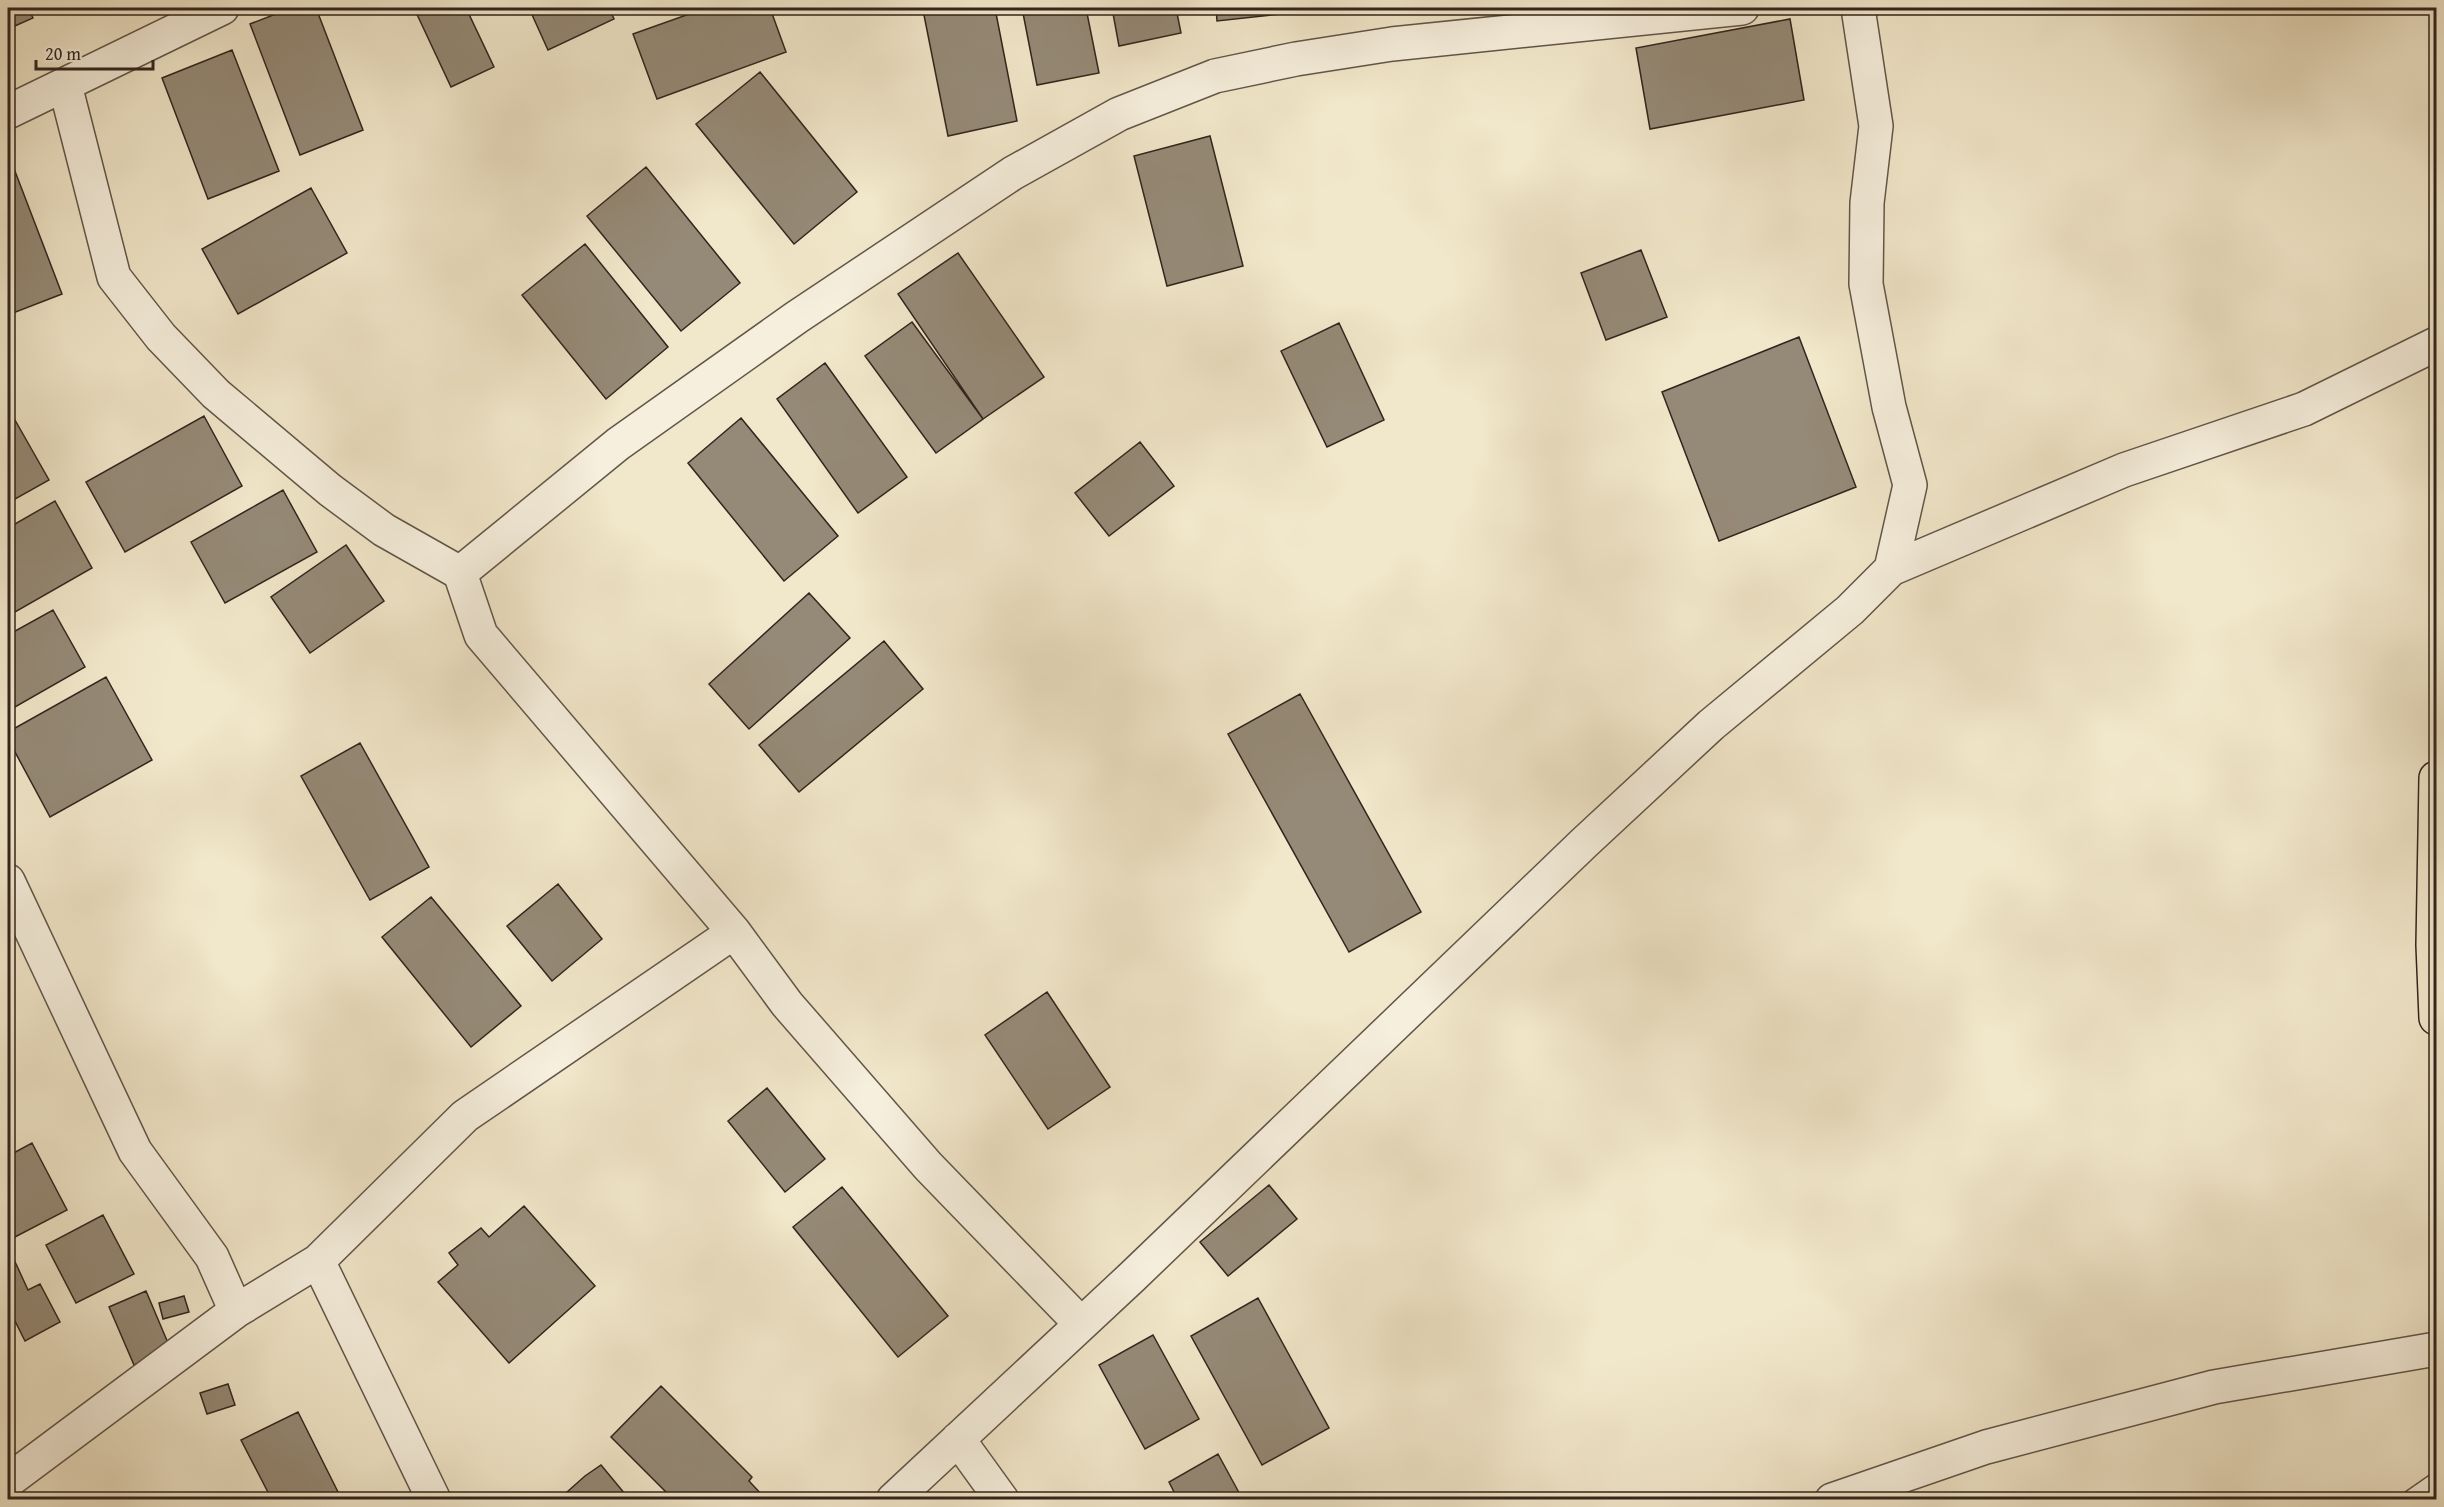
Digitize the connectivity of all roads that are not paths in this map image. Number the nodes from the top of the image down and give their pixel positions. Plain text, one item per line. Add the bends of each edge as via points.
1 (222, 8) edge
2 (1742, 8) edge
3 (1858, 8) edge
4 (64, 85) junction
5 (8, 112) edge
6 (2436, 344) edge
7 (1891, 569) junction
8 (460, 573) junction
9 (2436, 778) edge
10 (8, 881) edge
11 (734, 932) junction
12 (2436, 1018) edge
13 (318, 1261) junction
14 (236, 1311) junction
15 (1081, 1324) junction
16 (2436, 1349) edge
17 (958, 1439) junction
18 (8, 1481) edge
19 (2436, 1484) edge
20 (434, 1500) edge
21 (893, 1500) edge
22 (1002, 1500) edge
23 (1832, 1500) edge
24 (2413, 1500) edge

1 - 4 street
2 - 8 street via 1392,44 1296,59 1215,76 1119,114 1014,173 797,318 618,444
3 - 7 street via 1876,126 1867,203 1866,284 1889,407 1910,485
4 - 5 street
4 - 8 street via 114,277 161,337 271,444 384,530
6 - 7 street via 2304,409 2124,470
7 - 15 street via 1850,610 1711,725 1584,843
8 - 11 street via 481,635
9 - 12 main road
10 - 14 street via 135,1151 212,1257
11 - 13 street via 465,1116
11 - 15 street via 787,1004 928,1167
13 - 14 street
13 - 20 street
14 - 18 street
15 - 17 street
16 - 23 street via 2214,1387 1986,1447
17 - 21 street
17 - 22 street
19 - 24 lane

